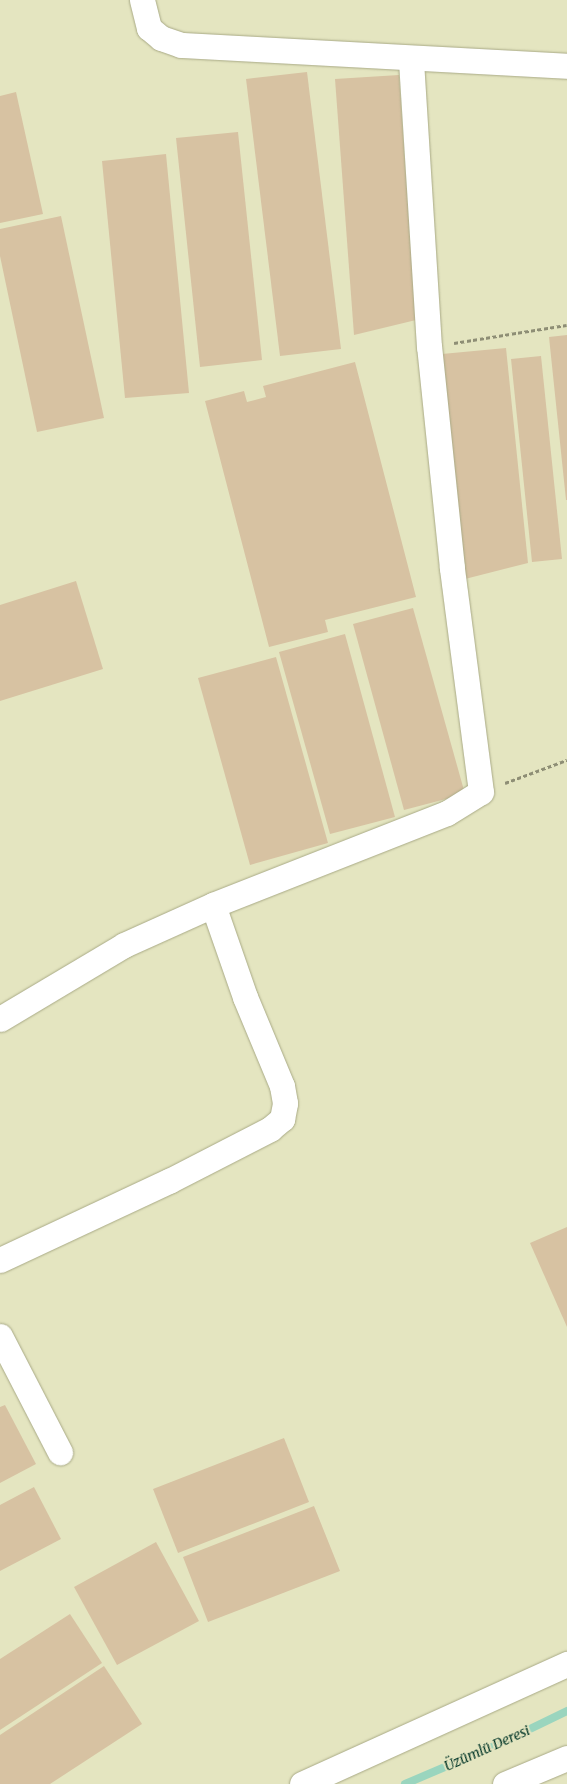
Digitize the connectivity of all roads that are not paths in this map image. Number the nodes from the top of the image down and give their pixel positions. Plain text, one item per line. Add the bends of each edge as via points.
1 (142, 0) edge
2 (411, 59) junction
3 (567, 66) edge
4 (213, 905) junction
5 (0, 1018) edge
6 (0, 1260) edge
7 (0, 1336) edge
8 (60, 1452) dead end
9 (567, 1664) edge
10 (567, 1758) edge
11 (302, 1784) edge
12 (504, 1784) edge

1 - 2 street via 149,28 161,38 181,45
2 - 3 street
2 - 4 street via 429,347 452,568 481,792 447,813
4 - 5 street via 124,944
4 - 6 street via 244,997 282,1086 285,1103 282,1119 270,1129 169,1181
7 - 8 street
9 - 11 street
10 - 12 street

